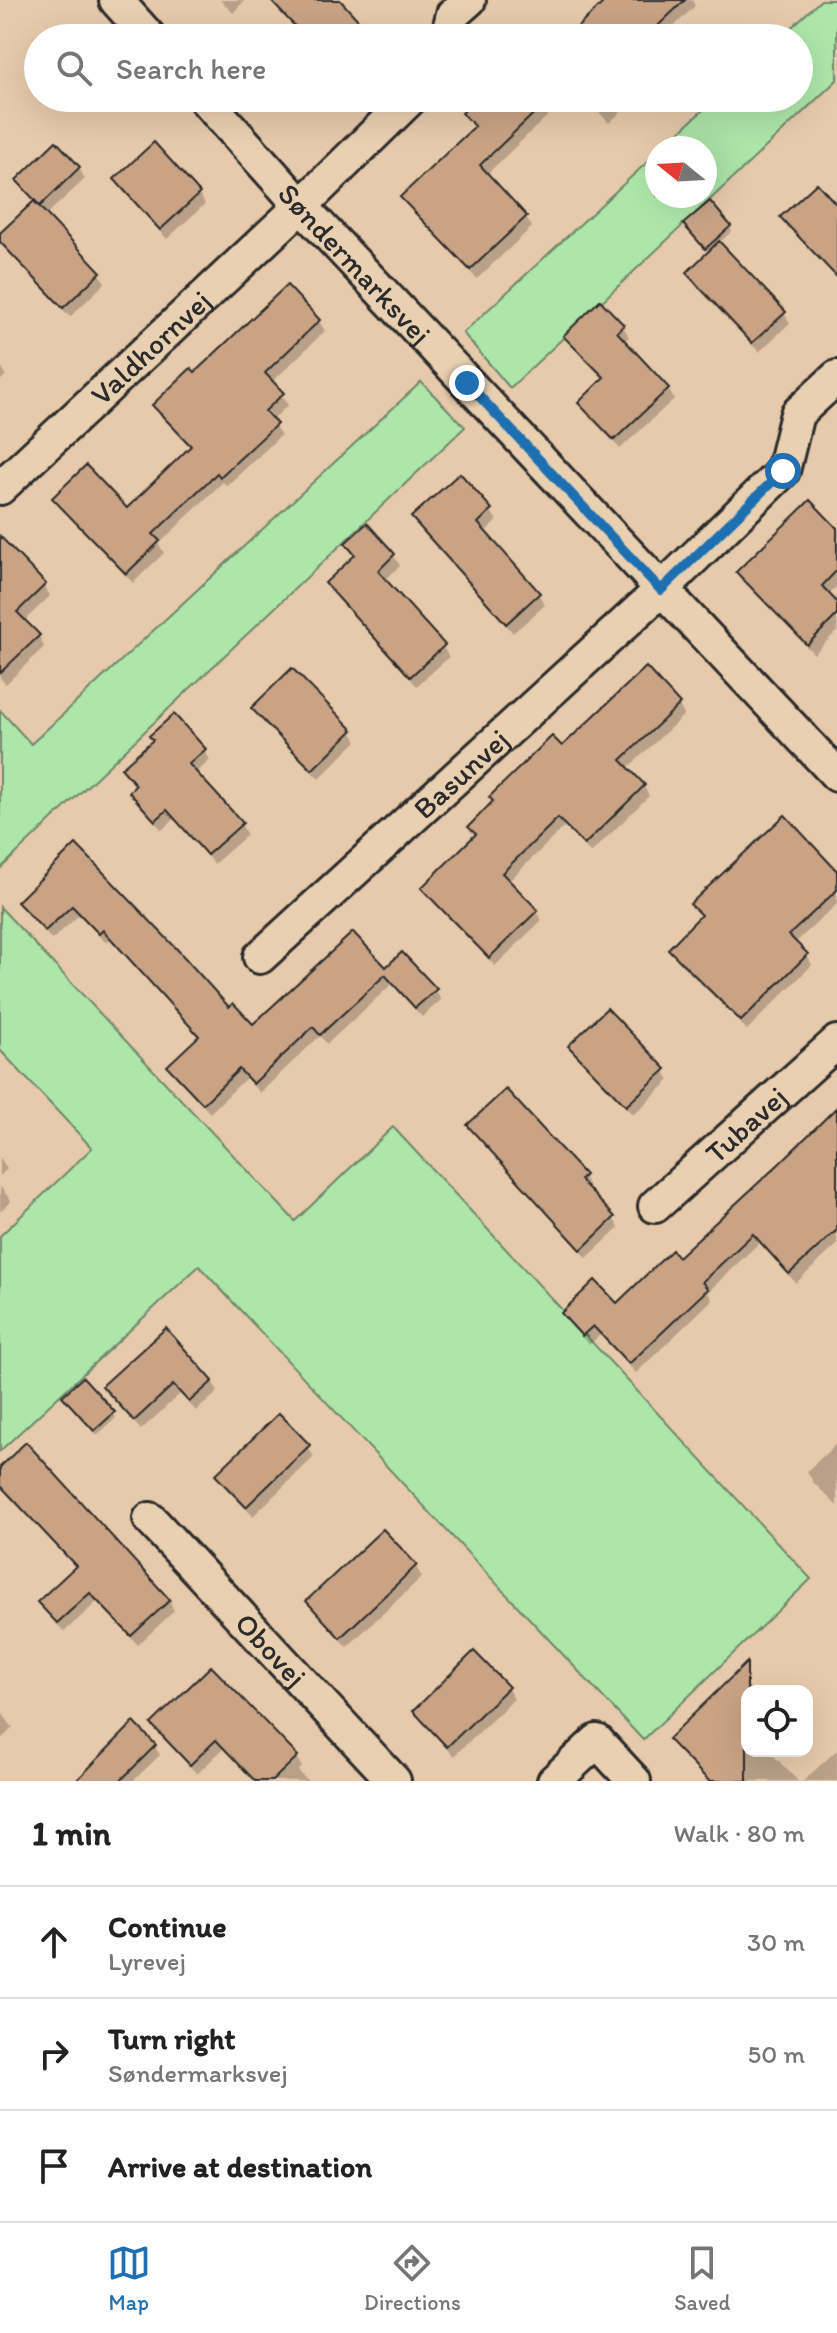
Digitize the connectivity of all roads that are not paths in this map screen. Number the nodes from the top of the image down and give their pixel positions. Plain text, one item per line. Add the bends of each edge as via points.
1 (116, 0) edge
2 (469, 0) edge
3 (137, 24) edge
4 (450, 24) edge
5 (217, 112) edge
6 (397, 112) edge
7 (301, 206) junction
8 (837, 377) edge
9 (0, 488) edge
10 (661, 590) junction
11 (837, 775) edge
12 (260, 957) dead end
13 (837, 1042) edge
14 (655, 1206) dead end
15 (150, 1519) dead end
16 (394, 1781) edge
17 (554, 1781) edge
18 (634, 1781) edge

1 - 3 street
2 - 4 street via 453,14
5 - 7 street, Søndermarksvej
6 - 7 street, Valdhornvej
7 - 9 street, Valdhornvej
7 - 10 street, Søndermarksvej
8 - 10 street, Basunvej via 797,414 783,471
10 - 11 street, Søndermarksvej
10 - 12 street, Basunvej
13 - 14 street, Tubavej
15 - 16 street, Obovej
17 - 18 street via 597,1741

